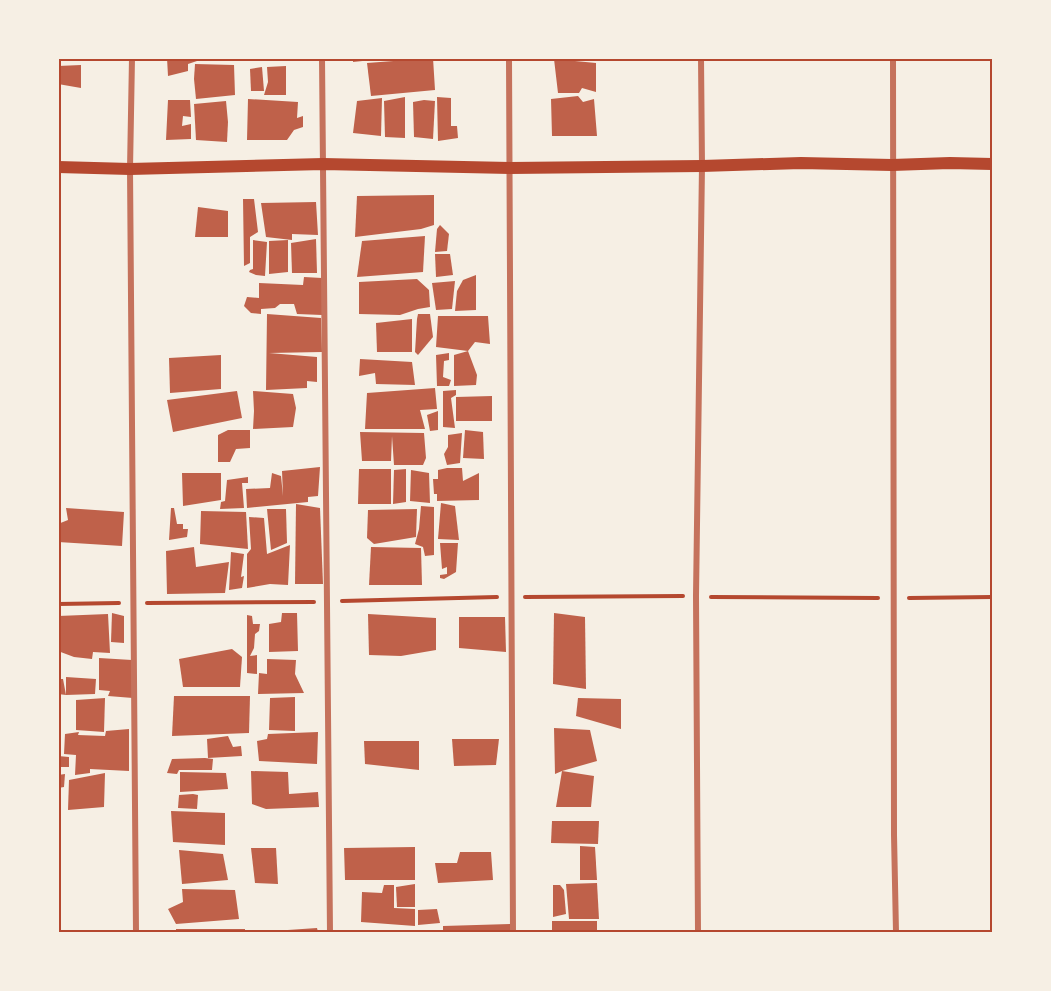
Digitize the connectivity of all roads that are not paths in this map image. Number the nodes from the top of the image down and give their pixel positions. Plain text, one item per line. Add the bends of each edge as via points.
1 (132, 58) edge
2 (322, 58) edge
3 (509, 58) edge
4 (701, 58) edge
5 (893, 58) edge
6 (322, 164) junction
7 (993, 164) edge
8 (892, 165) junction
9 (702, 166) junction
10 (58, 167) edge
11 (510, 168) junction
12 (129, 169) junction
13 (136, 933) edge
14 (330, 933) edge
15 (513, 933) edge
16 (698, 933) edge
17 (896, 933) edge

1 - 12 street
2 - 6 street
3 - 11 street
4 - 9 street
5 - 8 street
6 - 11 main road
6 - 12 main road
6 - 14 street
7 - 8 main road
8 - 9 main road
8 - 17 street
9 - 11 main road
9 - 16 street via 696,596
10 - 12 main road
11 - 15 street
12 - 13 street

